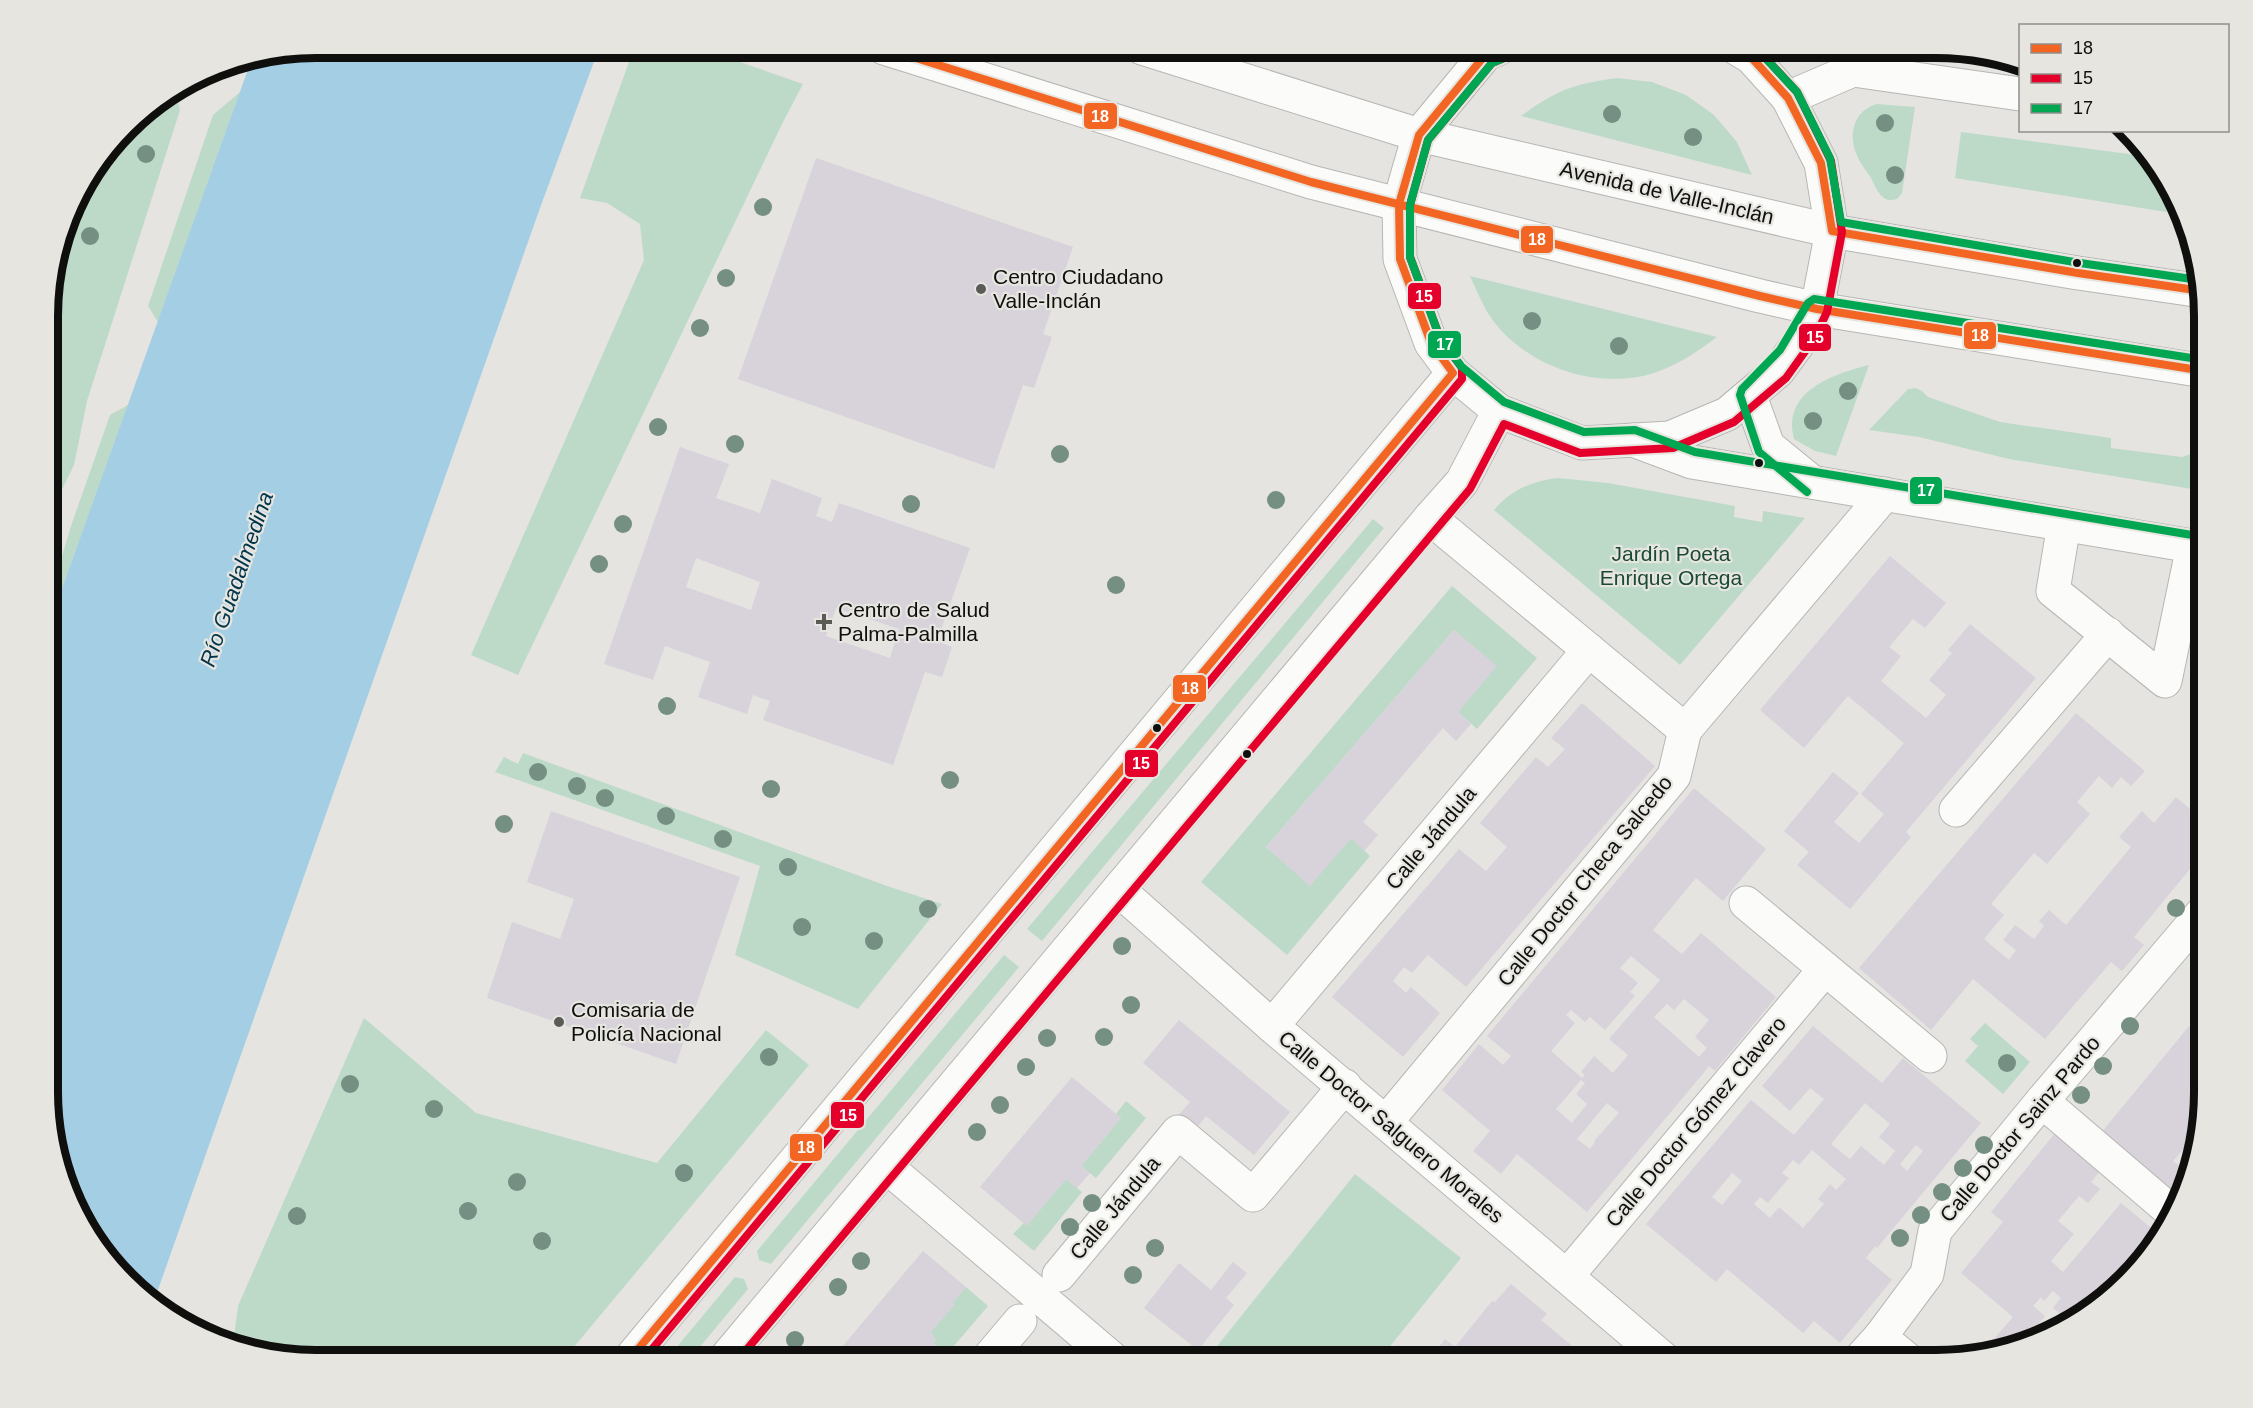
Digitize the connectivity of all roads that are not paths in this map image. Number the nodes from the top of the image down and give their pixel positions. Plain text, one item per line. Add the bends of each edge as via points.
1 (916, 58) edge
2 (1174, 58) edge
3 (1483, 58) edge
4 (1753, 58) edge
5 (2019, 94) edge
6 (1788, 98) junction
7 (1419, 135) junction
8 (1399, 204) junction
9 (1832, 231) junction
10 (2193, 290) edge
11 (1817, 309) junction
12 (2194, 369) edge
13 (1453, 373) junction
14 (1750, 396) junction
15 (1499, 411) junction
16 (1633, 440) junction
17 (1814, 484) junction
18 (1885, 494) junction
19 (1430, 518) junction
20 (2064, 524) junction
21 (2194, 546) edge
22 (2194, 563) edge
23 (2109, 634) junction
24 (1589, 650) junction
25 (1685, 730) junction
26 (1956, 810) dead end
27 (1120, 891) junction
28 (1746, 903) dead end
29 (2194, 923) edge
30 (1825, 969) junction
31 (1272, 1026) junction
32 (1930, 1056) dead end
33 (1345, 1086) junction
34 (2042, 1101) junction
35 (1386, 1122) junction
36 (887, 1167) junction
37 (2167, 1208) edge
38 (1059, 1275) dead end
39 (1567, 1276) junction
40 (1020, 1321) dead end
41 (1870, 1348) edge
42 (637, 1350) edge
43 (732, 1350) edge
44 (995, 1350) edge
45 (1102, 1350) edge
46 (1653, 1350) edge

1 - 8 main road via 1311,182
2 - 7 main road, Avenida de Valle-Inclán
3 - 7 main road
4 - 6 main road
5 - 6 main road via 1853,70
6 - 9 main road via 1821,163
7 - 8 main road
7 - 9 main road, Avenida de Valle-Inclán
8 - 11 main road
8 - 13 main road via 1400,259 1431,343
9 - 10 main road, Avenida de Valle-Inclán
9 - 11 main road
11 - 12 main road
11 - 14 main road via 1806,333 1778,371
13 - 15 main road
13 - 42 main road
14 - 16 main road via 1727,414 1670,438
14 - 17 main road via 1768,446
15 - 16 main road via 1582,443
15 - 19 main road via 1462,482
16 - 17 main road via 1692,462
17 - 18 main road
18 - 20 main road
18 - 25 main road, Calle Doctor Checa Salcedo
19 - 24 main road
19 - 27 main road
20 - 21 main road
20 - 23 main road via 2053,591
22 - 23 main road via 2165,681
23 - 26 main road
24 - 25 main road
24 - 31 main road, Calle Jándula
25 - 35 main road, Calle Doctor Checa Salcedo via 1674,776
27 - 31 main road, Calle Doctor Salguero Morales
27 - 36 main road
28 - 30 main road
29 - 34 main road, Calle Doctor Sainz Pardo
30 - 32 main road
30 - 39 main road, Calle Doctor Gómez Clavero
31 - 33 main road, Calle Doctor Salguero Morales
33 - 35 main road, Calle Doctor Salguero Morales
33 - 38 main road, Calle Jándula via 1253,1195 1178,1132
34 - 37 main road
34 - 41 main road, Calle Doctor Sainz Pardo via 1935,1231 1927,1274
35 - 39 main road, Calle Doctor Salguero Morales
36 - 43 main road
36 - 45 main road
39 - 46 main road, Calle Doctor Salguero Morales
40 - 44 main road

